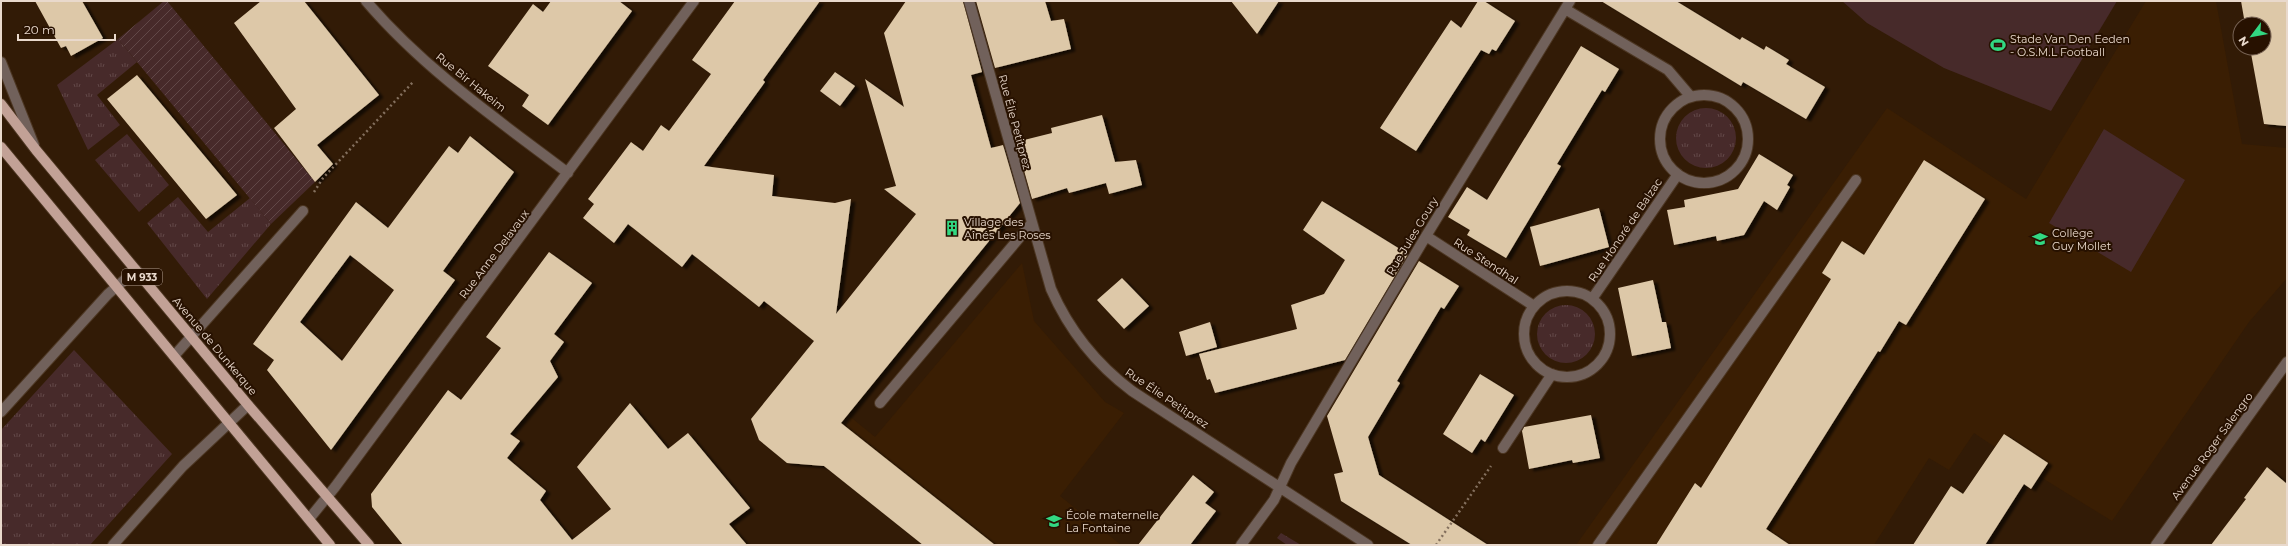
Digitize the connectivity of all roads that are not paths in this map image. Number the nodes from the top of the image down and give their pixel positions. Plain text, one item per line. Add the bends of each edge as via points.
1 (366, 1) edge
2 (694, 1) edge
3 (969, 1) edge
4 (1568, 5) edge
5 (1, 62) edge
6 (1691, 96) junction
7 (1, 104) edge
8 (1, 147) edge
9 (36, 150) junction
10 (568, 173) junction
11 (1678, 174) junction
12 (1856, 180) dead end
13 (302, 211) road end
14 (1031, 224) junction
15 (1426, 236) junction
16 (136, 270) junction
17 (116, 286) junction
18 (1592, 299) junction
19 (1534, 306) junction
20 (192, 337) junction
21 (174, 356) junction
22 (2287, 362) edge
23 (1552, 374) junction
24 (880, 403) dead end
25 (248, 404) junction
26 (1, 412) edge
27 (229, 423) junction
28 (1503, 448) dead end
29 (1280, 487) junction
30 (327, 496) junction
31 (309, 519) junction
32 (113, 545) edge
33 (330, 545) edge
34 (369, 545) edge
35 (1241, 545) edge
36 (1368, 545) edge
37 (1598, 545) edge
38 (2156, 545) edge

1 - 10 street, Rue Bir Hakeim via 427,63
2 - 10 street, Rue Anne Delavaux
3 - 14 street, Rue Élie Petitprez
4 - 6 street via 1668,70
4 - 15 street, Rue Jules Goury
5 - 9 street
6 - 11 street, Rue Honoré de Balzac via 1671,109 1661,131 1663,155 1669,166
6 - 11 street, Rue Honoré de Balzac via 1714,95 1734,106 1746,124 1748,147 1738,167 1720,180 1699,183
7 - 9 main road, Avenue de Dunkerque / M 933
8 - 17 main road, M 933
9 - 16 main road, Avenue de Dunkerque / M 933
10 - 30 street, Rue Anne Delavaux
11 - 18 street, Rue Honoré de Balzac
12 - 37 street
13 - 20 street
14 - 24 street
14 - 29 street, Rue Élie Petitprez via 1051,289 1061,311 1070,327 1104,367 1132,391
15 - 19 street, Rue Stendhal
15 - 29 street, Rue Jules Goury via 1291,463
16 - 17 street
16 - 20 main road, Avenue de Dunkerque / M 933
17 - 21 main road, M 933
17 - 26 street
18 - 19 street via 1583,294 1562,291 1551,294
18 - 23 street via 1601,306 1607,316 1611,338 1608,349 1595,368 1585,373 1563,377
19 - 23 street via 1525,324 1526,345 1535,363
20 - 21 street
20 - 25 main road, Avenue de Dunkerque / M 933
21 - 27 main road, M 933
22 - 38 street, Avenue Roger Salengro
23 - 28 street
25 - 27 street
25 - 30 main road, Avenue de Dunkerque / M 933
27 - 31 main road, M 933
27 - 32 street via 183,466
29 - 35 street, Rue Jules Goury via 1265,514
29 - 36 street, Rue Élie Petitprez
30 - 31 street, Rue Anne Delavaux
30 - 34 main road, Avenue de Dunkerque / M 933
31 - 33 main road, M 933

